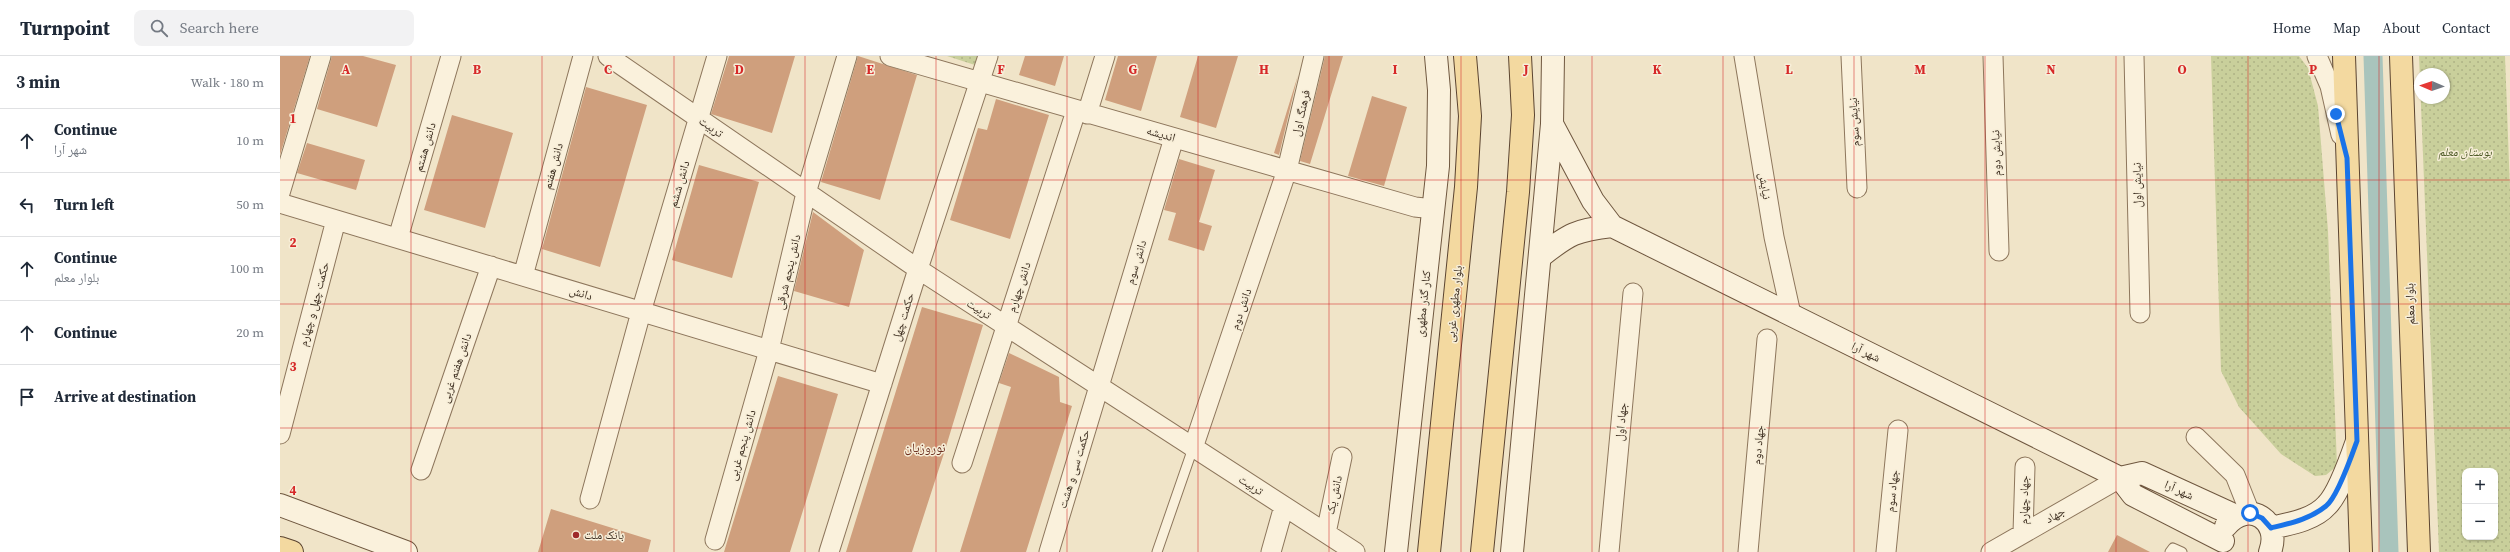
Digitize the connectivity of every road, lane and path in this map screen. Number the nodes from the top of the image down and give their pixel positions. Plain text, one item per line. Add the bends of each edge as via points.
1 (321, 56) edge
2 (451, 56) edge
3 (583, 56) edge
4 (608, 56) edge
5 (717, 56) edge
6 (847, 56) edge
7 (890, 56) edge
8 (988, 56) edge
9 (1105, 56) edge
10 (1314, 56) edge
11 (1436, 56) edge
12 (1465, 56) edge
13 (1520, 56) edge
14 (1553, 56) edge
15 (1744, 56) edge
16 (1851, 56) edge
17 (1994, 56) edge
18 (2134, 56) edge
19 (2317, 56) edge
20 (2344, 56) edge
21 (2401, 56) edge
22 (979, 83) junction
23 (1082, 112) junction
24 (698, 118) junction
25 (1552, 124) junction
26 (1174, 138) junction
27 (2347, 158) junction
28 (1287, 170) junction
29 (1857, 188) dead end
30 (280, 193) edge
31 (806, 193) junction
32 (280, 203) edge
33 (1434, 209) junction
34 (336, 220) junction
35 (1612, 226) junction
36 (398, 238) junction
37 (1999, 250) dead end
38 (1541, 256) junction
39 (491, 266) junction
40 (918, 269) junction
41 (523, 276) junction
42 (1633, 293) dead end
43 (641, 312) junction
44 (2140, 313) dead end
45 (1791, 314) junction
46 (1006, 326) junction
47 (1767, 339) dead end
48 (769, 350) junction
49 (882, 384) junction
50 (1099, 387) junction
51 (1898, 430) dead end
52 (280, 434) edge
53 (2196, 437) dead end
54 (2357, 441) junction
55 (1193, 448) junction
56 (1342, 457) dead end
57 (962, 463) dead end
58 (2025, 467) dead end
59 (421, 470) dead end
60 (2120, 478) junction
61 (590, 499) dead end
62 (280, 505) edge
63 (1284, 506) junction
64 (2243, 515) junction
65 (2271, 528) junction
66 (1326, 533) junction
67 (2023, 533) junction
68 (715, 540) dead end
69 (2225, 546) edge
70 (280, 548) edge
71 (292, 552) edge
72 (406, 552) edge
73 (829, 552) edge
74 (1049, 552) edge
75 (1157, 552) edge
76 (1271, 552) edge
77 (1355, 552) edge
78 (1396, 552) edge
79 (1429, 552) edge
80 (1482, 552) edge
81 (1512, 552) edge
82 (1609, 552) edge
83 (1748, 552) edge
84 (1886, 552) edge
85 (1991, 552) edge
86 (2170, 552) edge
87 (2182, 552) edge
88 (2270, 552) edge
89 (2360, 552) edge
90 (2419, 552) edge

1 - 30 street
2 - 36 street, دانش هشتم
3 - 41 street, دانش هفتم
4 - 24 street, تربیت
5 - 24 street, دانش ششم
6 - 31 street, دانش پنجم شرقی
7 - 22 street, اندیشه
8 - 22 street, حکمت چهل
9 - 23 street, دانش چهارم
10 - 28 street, فرهنگ اول
11 - 33 street, کنار گذر مطهری via 1439,98 1438,166
12 - 79 main road, بلوار مطهری غربی via 1470,116 1466,187
13 - 80 main road via 1523,115 1518,192
14 - 25 street
15 - 45 street, نيايش via 1774,237
16 - 29 street, نیایش سوم
17 - 37 street, نیایش دوم
18 - 44 street, نیایش اول
19 - 27 street via 2330,86
20 - 27 main road
21 - 90 main road, بلوار معلم
22 - 23 street, اندیشه
22 - 40 street, حکمت چهل
23 - 26 street, اندیشه
23 - 46 street, دانش چهارم
24 - 31 street, تربیت
24 - 43 street, دانش ششم
25 - 35 street via 1593,202
25 - 38 street
26 - 28 street, اندیشه
26 - 50 street, دانش سوم
27 - 54 main road
28 - 33 street, اندیشه via 1415,207
28 - 55 street, دانش دوم
31 - 40 street, تربیت
31 - 48 street, دانش پنجم شرقی
32 - 34 street, دانش
33 - 78 street, کنار گذر مطهری
34 - 36 street, دانش
34 - 52 street, حکمت چهل و چهارم
35 - 38 street via 1569,235
35 - 45 street, شهر آرا
36 - 39 street, دانش
38 - 81 street
39 - 41 street, دانش
39 - 59 street, دانش هفتم غربی
40 - 46 street, تربیت
40 - 49 street, حکمت چهل
41 - 43 street, دانش
42 - 82 street, جهاد اول
43 - 48 street, دانش
43 - 61 street, دانش ششم
45 - 60 street, شهر آرا
46 - 50 street, تربیت
46 - 57 street, دانش چهارم
47 - 83 street, جهاد دوم
48 - 49 street, دانش
48 - 68 street, دانش پنجم غربی
49 - 73 street, حکمت چهل
50 - 55 street, تربیت
50 - 74 street, حکمت سی و هشت
51 - 84 street, جهاد سوم
53 - 64 street via 2234,475
54 - 65 street via 2349,464 2327,506 2303,520
54 - 89 main road
55 - 63 street, تربیت
55 - 75 lane
56 - 66 street, دانش یک
58 - 67 street, جهاد چهارم
60 - 64 street, شهر آرا via 2142,473
60 - 67 street, جهاد
60 - 69 street, شهر آرا via 2133,495
62 - 72 street
63 - 66 street, تربیت
63 - 76 street
64 - 65 street, شهر آرا via 2262,518
64 - 69 street, شهر آرا via 2226,526
65 - 88 street via 2273,536
66 - 77 street, تربیت
67 - 85 street, جهاد
70 - 71 main road
86 - 87 lane via 2173,548

